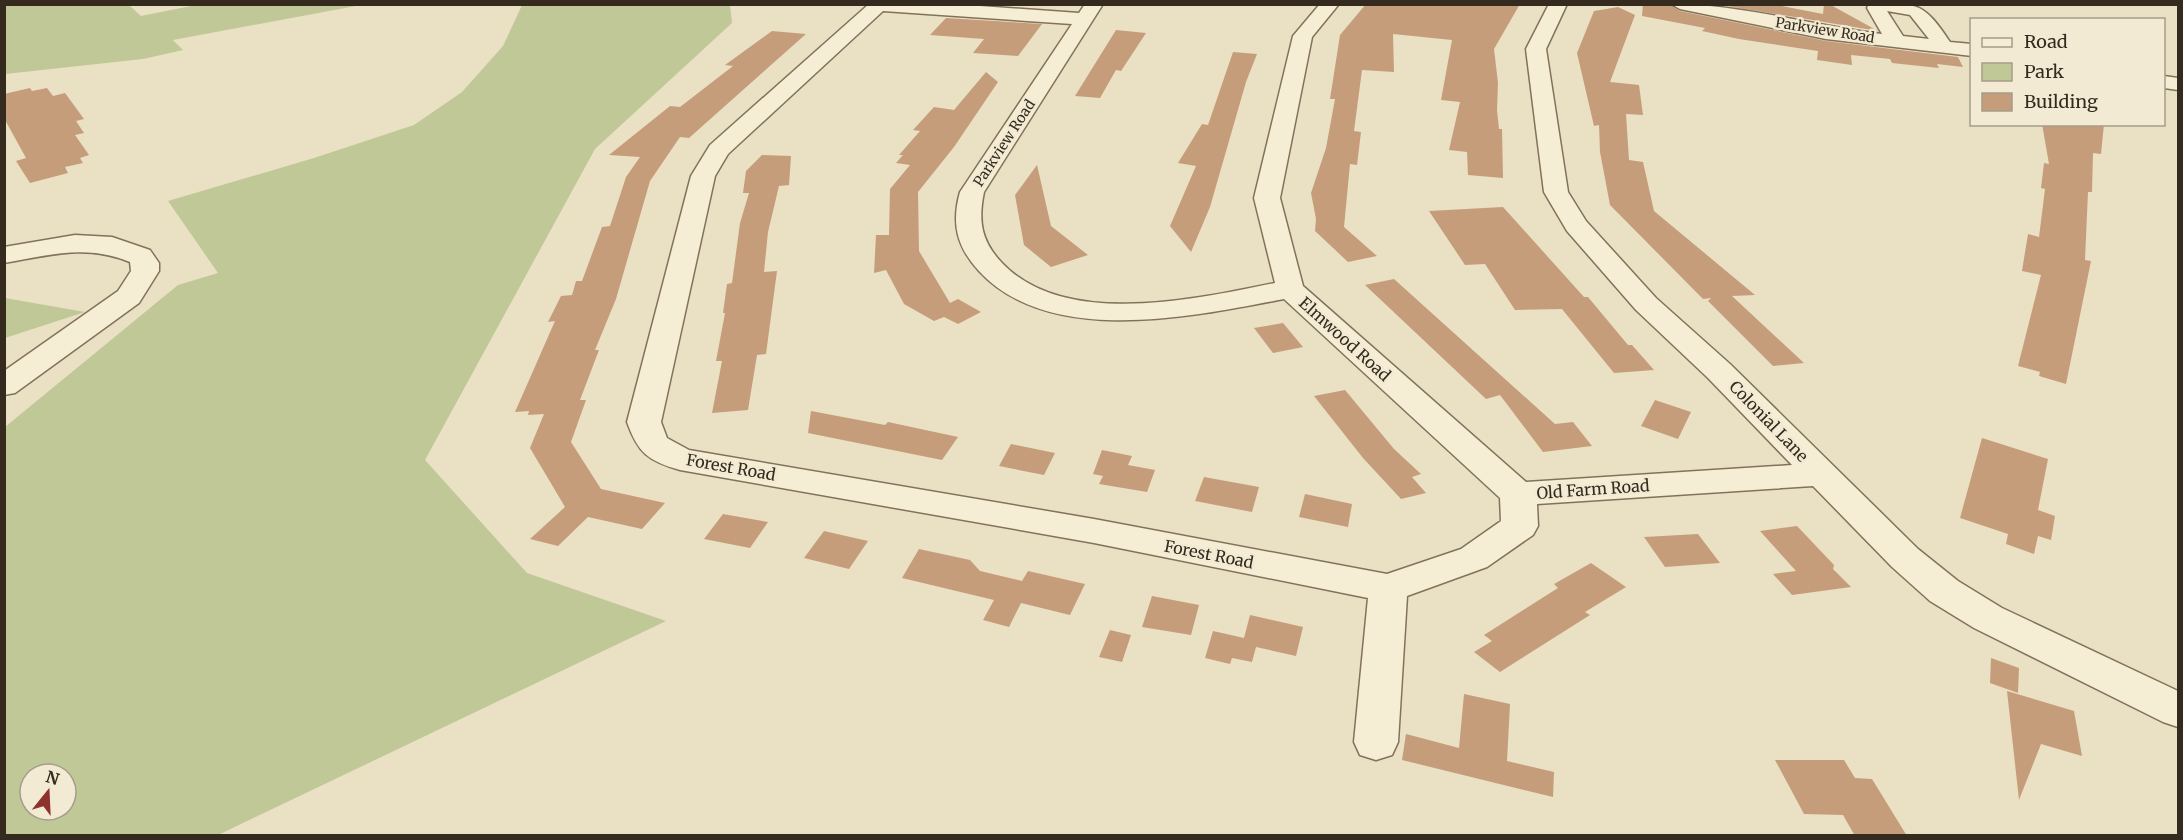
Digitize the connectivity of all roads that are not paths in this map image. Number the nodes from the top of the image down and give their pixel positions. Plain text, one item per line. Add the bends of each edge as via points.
1 (1330, 4) edge
2 (1558, 4) edge
3 (1680, 4) edge
4 (1089, 12) edge
5 (1896, 41) junction
6 (1943, 45) junction
7 (1970, 50) edge
8 (4, 255) edge
9 (1290, 290) junction
10 (4, 386) edge
11 (1820, 474) junction
12 (1518, 494) junction
13 (1388, 588) junction
14 (2178, 710) edge
15 (1376, 742) dead end

1 - 9 street, Elmwood Road via 1303,36 1267,198
2 - 11 street, Colonial Lane via 1536,50 1556,192 1576,225 1646,304 1719,371
3 - 5 street, Parkview Road via 1826,33
4 - 9 street, Parkview Road via 972,192 967,220 974,248 994,274 1024,293 1064,306 1108,311 1173,310
4 - 13 street, Forest Road via 879,5 718,150 703,176 646,411 644,422 652,444 680,459 1094,531
5 - 6 street, Parkview Road
5 - 6 street via 1876,8 1879,6 1899,6 1921,14
6 - 7 street, Parkview Road
8 - 10 street via 75,243 112,245 140,256 145,271 129,297
9 - 12 street, Elmwood Road
11 - 12 street, Old Farm Road
11 - 14 street, Colonial Lane via 1944,591 1988,618
12 - 13 street, Old Farm Road via 1520,526 1474,558
13 - 15 street

